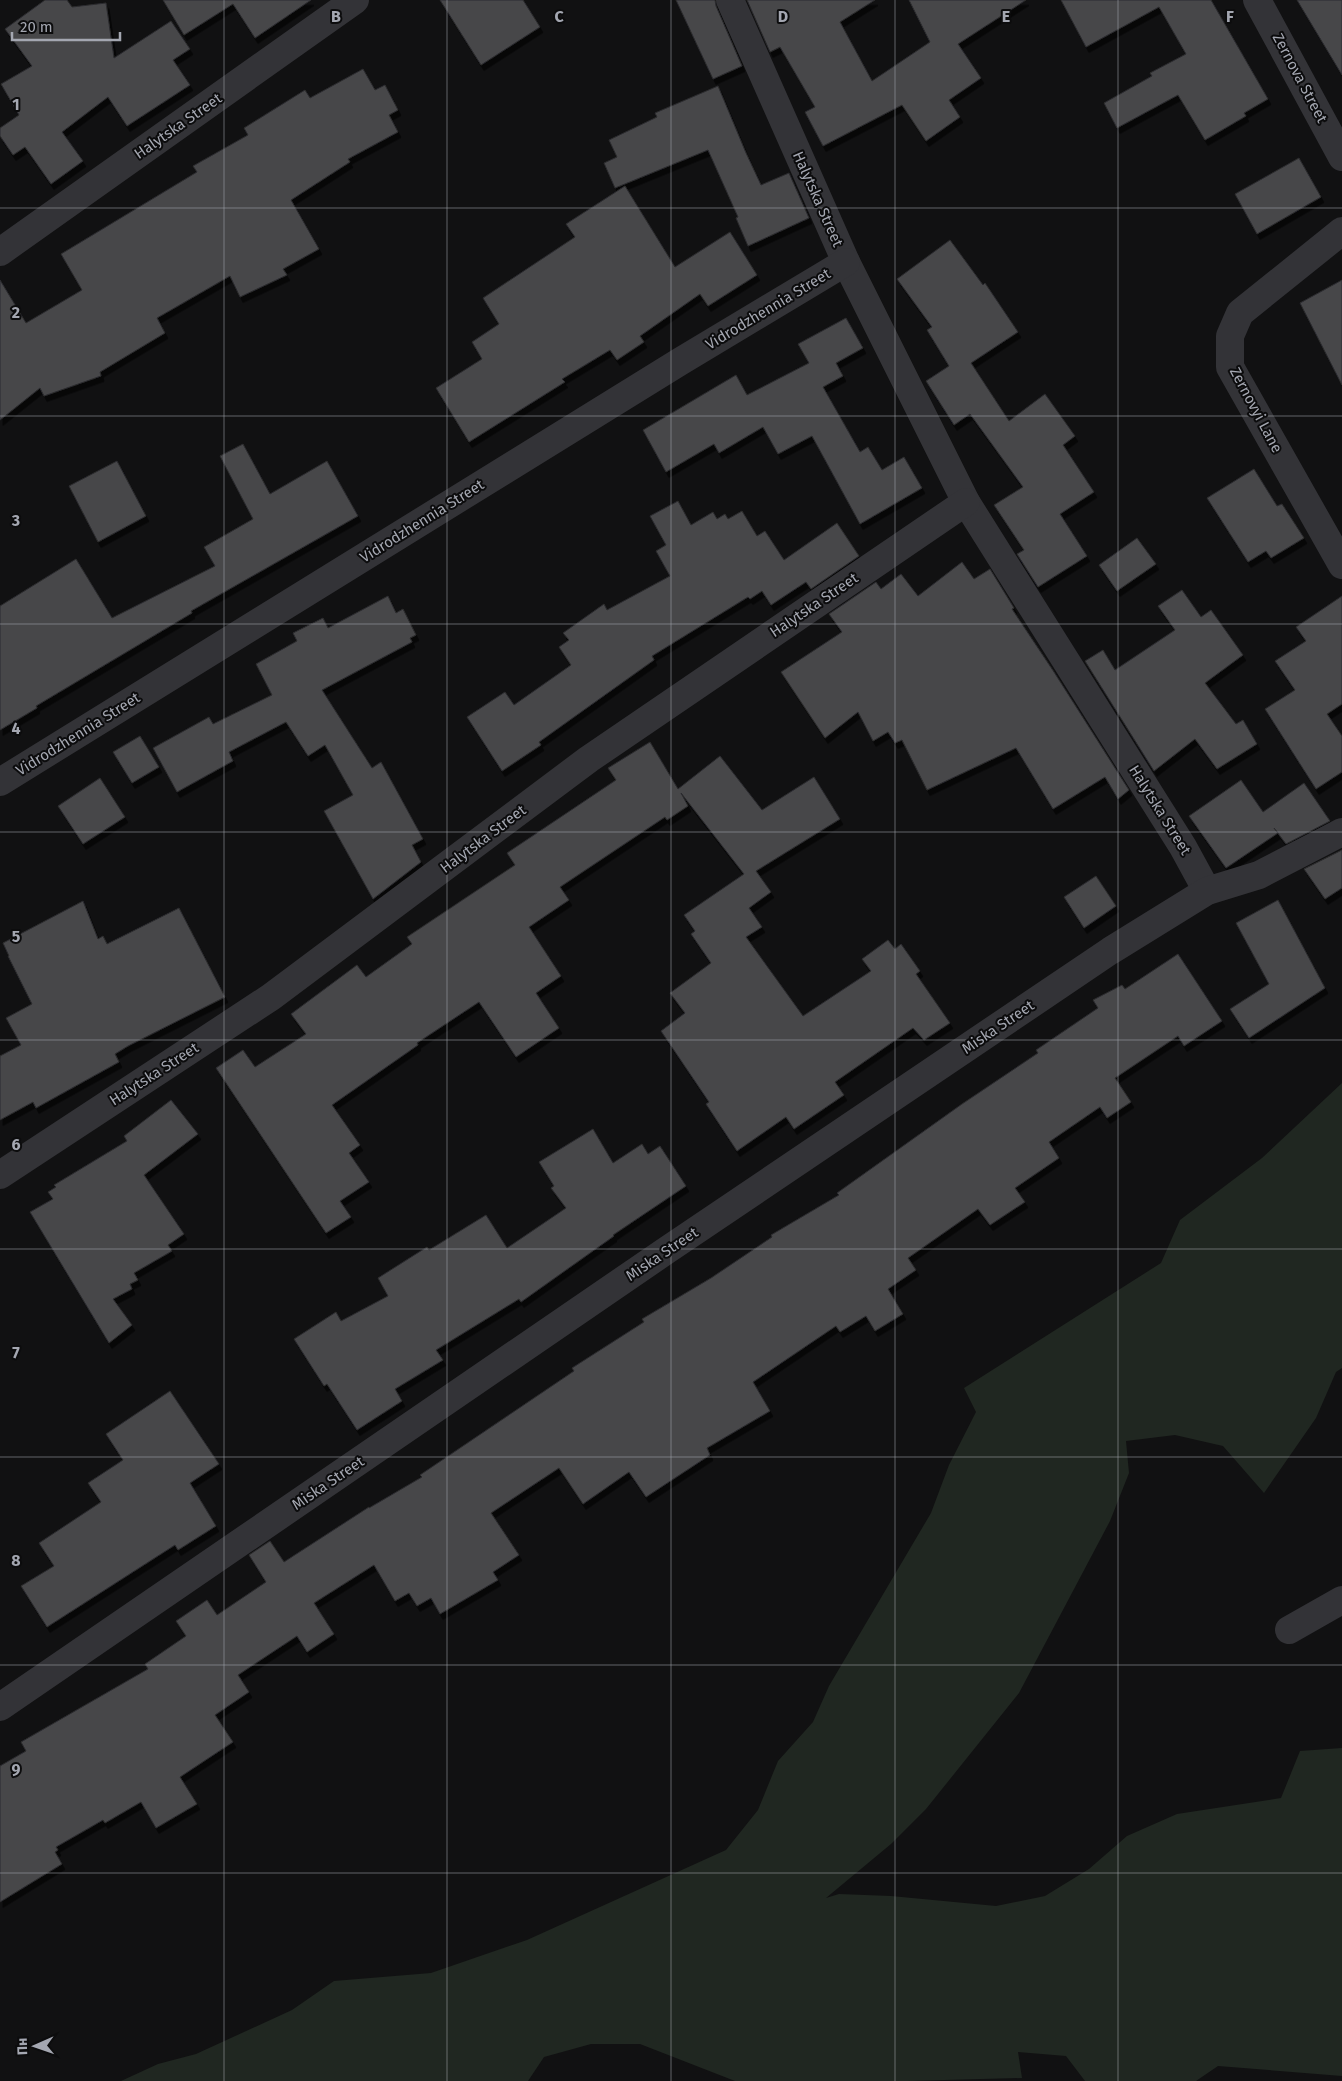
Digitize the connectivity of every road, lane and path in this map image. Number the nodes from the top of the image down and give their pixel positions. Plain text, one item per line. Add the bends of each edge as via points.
1 (355, 0) edge
2 (730, 0) edge
3 (1257, 0) edge
4 (1342, 157) edge
5 (1342, 231) edge
6 (0, 252) edge
7 (846, 262) junction
8 (966, 502) junction
9 (1342, 565) edge
10 (0, 782) edge
11 (1342, 832) edge
12 (1207, 891) junction
13 (0, 1175) edge
14 (1342, 1600) edge
15 (1289, 1630) dead end
16 (0, 1707) edge

1 - 6 street, Halytska Street
2 - 7 street, Halytska Street
3 - 4 street, Zernova Street
5 - 9 street, Zernovyi Lane via 1240,313 1230,336 1230,367
7 - 8 street, Halytska Street
7 - 10 street, Vidrodzhennia Street via 681,360
8 - 12 street, Halytska Street via 1183,847
8 - 13 street, Halytska Street via 589,759 272,997
11 - 12 street, Miska Street via 1260,875
12 - 16 street, Miska Street via 1110,952 684,1239
14 - 15 street

